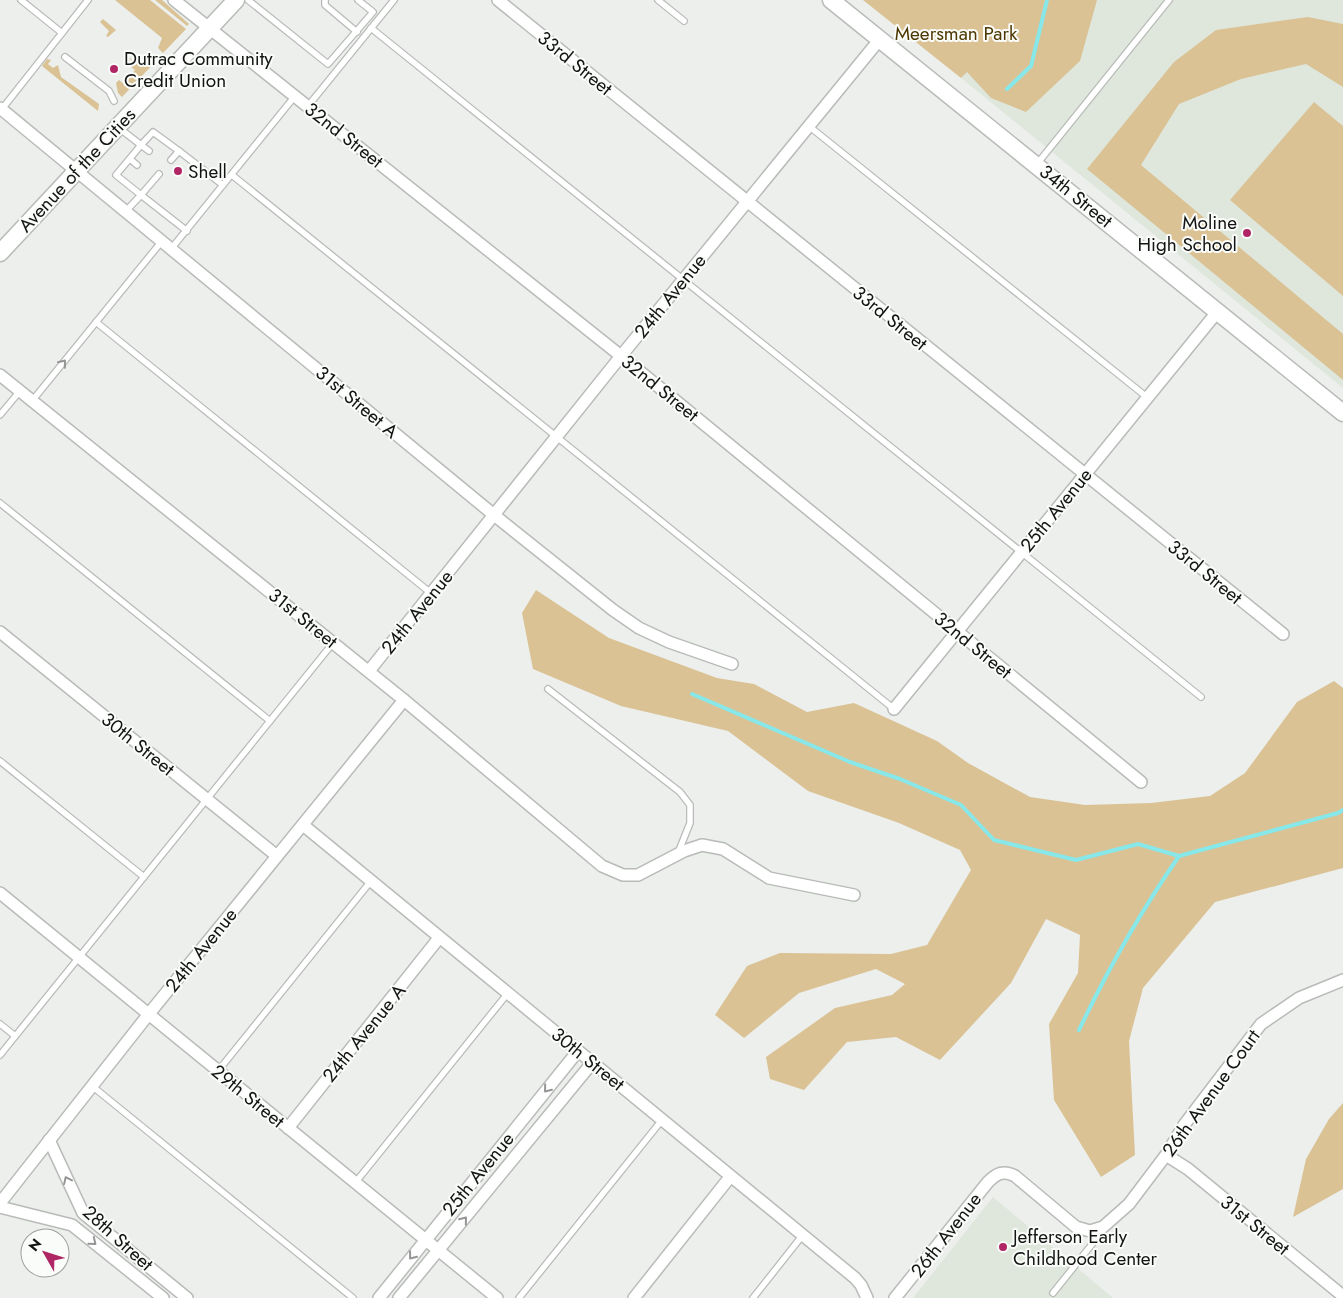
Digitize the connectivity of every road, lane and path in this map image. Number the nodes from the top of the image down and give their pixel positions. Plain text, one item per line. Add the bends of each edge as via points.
1 (21, 0) edge
2 (88, 0) edge
3 (174, 0) edge
4 (236, 0) edge
5 (248, 0) edge
6 (325, 0) edge
7 (358, 0) edge
8 (394, 0) edge
9 (498, 0) edge
10 (658, 0) edge
11 (831, 0) edge
12 (1169, 0) edge
13 (684, 21) dead end
14 (210, 27) junction
15 (372, 28) junction
16 (357, 32) junction
17 (62, 33) junction
18 (880, 39) junction
19 (66, 57) dead end
20 (295, 96) junction
21 (114, 100) dead end
22 (308, 106) junction
23 (1, 108) edge
24 (117, 127) junction
25 (810, 127) junction
26 (142, 145) junction
27 (149, 151) dead end
28 (179, 151) junction
29 (130, 159) junction
30 (171, 160) dead end
31 (1036, 164) junction
32 (137, 165) dead end
33 (77, 169) junction
34 (232, 175) junction
35 (154, 176) dead end
36 (223, 185) junction
37 (141, 195) junction
38 (747, 203) junction
39 (126, 211) junction
40 (186, 231) junction
41 (167, 245) junction
42 (0, 253) edge
43 (684, 280) junction
44 (1218, 311) junction
45 (96, 322) junction
46 (621, 356) junction
47 (0, 375) edge
48 (20, 391) junction
49 (1149, 398) junction
50 (32, 401) junction
51 (1343, 413) edge
52 (0, 415) edge
53 (557, 437) junction
54 (1084, 476) junction
55 (0, 503) edge
56 (494, 515) junction
57 (1021, 553) junction
58 (432, 594) junction
59 (956, 631) junction
60 (0, 632) edge
61 (1283, 634) dead end
62 (332, 643) junction
63 (732, 664) dead end
64 (368, 671) junction
65 (548, 689) dead end
66 (1201, 697) dead end
67 (404, 700) junction
68 (894, 709) joint
69 (270, 721) junction
70 (0, 762) edge
71 (1141, 782) dead end
72 (207, 800) junction
73 (304, 825) junction
74 (677, 855) junction
75 (277, 856) junction
76 (144, 877) junction
77 (371, 881) junction
78 (0, 893) edge
79 (854, 895) dead end
80 (439, 938) junction
81 (79, 958) junction
82 (1343, 980) edge
83 (508, 993) junction
84 (148, 1015) junction
85 (0, 1024) edge
86 (15, 1036) junction
87 (578, 1051) junction
88 (0, 1055) edge
89 (592, 1063) junction
90 (218, 1071) junction
91 (92, 1086) junction
92 (662, 1120) junction
93 (288, 1128) junction
94 (49, 1140) junction
95 (1166, 1155) junction
96 (730, 1177) junction
97 (355, 1183) junction
98 (0, 1203) edge
99 (0, 1208) edge
100 (83, 1212) junction
101 (72, 1225) junction
102 (1097, 1230) junction
103 (802, 1236) junction
104 (424, 1240) junction
105 (438, 1251) junction
106 (1053, 1293) dead end
107 (1343, 1296) edge
108 (163, 1298) edge
109 (187, 1298) edge
110 (353, 1298) edge
111 (379, 1298) edge
112 (400, 1298) edge
113 (497, 1298) edge
114 (519, 1298) edge
115 (634, 1298) edge
116 (753, 1298) edge
117 (867, 1298) edge
118 (895, 1298) edge

1 - 17 lane
2 - 17 lane
3 - 14 street, 32nd Street
4 - 14 street, Avenue of the Cities
5 - 16 lane via 328,64
6 - 16 lane via 324,5
7 - 16 lane via 373,12
8 - 15 lane
9 - 38 street, 33rd Street
10 - 13 lane
11 - 18 street, 34th Street
12 - 31 lane
14 - 20 street, 32nd Street
14 - 24 street, Avenue of the Cities
15 - 22 lane
15 - 43 lane
17 - 23 lane
18 - 25 street, 24th Avenue
18 - 31 street, 34th Street
19 - 21 lane via 109,91
20 - 22 street, 32nd Street
20 - 34 lane
22 - 46 street, 32nd Street
23 - 33 street, 31st Street A
24 - 26 lane
24 - 33 street, Avenue of the Cities
25 - 38 street, 24th Avenue
25 - 49 lane
26 - 27 lane
26 - 28 lane via 153,132
26 - 29 lane
28 - 30 lane
28 - 36 lane
29 - 32 lane
29 - 37 lane via 116,175
31 - 44 street, 34th Street
33 - 39 street, 31st Street A
33 - 42 street, Avenue of the Cities
34 - 36 lane
34 - 53 lane
35 - 37 lane
36 - 40 lane
37 - 39 lane
37 - 40 lane
38 - 43 street, 24th Avenue
38 - 54 street, 33rd Street
39 - 41 street, 31st Street A
40 - 41 lane
41 - 45 lane
41 - 56 street, 31st Street A
43 - 46 street, 24th Avenue
43 - 57 lane
44 - 49 street, 25th Avenue
44 - 51 street, 34th Street
50 -> 45 lane
45 - 58 lane
46 - 53 street, 24th Avenue
46 - 59 street, 32nd Street
47 - 48 street, 31st Street
48 - 50 street, 31st Street
48 - 52 lane
49 - 54 street, 25th Avenue
50 - 62 street, 31st Street
53 - 56 street, 24th Avenue
53 - 68 lane
54 - 57 street, 25th Avenue
54 - 61 street, 33rd Street
55 - 69 lane
56 - 58 street, 24th Avenue
56 - 63 street, 31st Street A via 639,628 687,650
57 - 59 street, 25th Avenue
57 - 66 lane
58 - 64 street, 24th Avenue
59 - 68 street, 25th Avenue
59 - 71 street, 32nd Street
60 - 72 street, 30th Street
62 - 64 street, 31st Street
62 - 69 lane
64 - 67 street, 31st Street
65 - 74 lane via 680,792 690,805 690,823
67 - 73 street, 24th Avenue
67 - 74 street, 31st Street via 602,866 623,875 638,875
69 - 72 lane
70 - 76 lane
72 - 75 street, 30th Street
72 - 76 lane
73 - 75 street, 24th Avenue
73 - 77 street, 30th Street
74 - 79 street, 31st Street via 702,845 723,849 770,878
75 - 84 street, 24th Avenue
76 - 81 lane
77 - 80 street, 30th Street
77 - 90 lane
78 - 81 street, 29th Street
80 - 83 street, 30th Street
80 - 93 street, 24th Avenue A
81 - 84 street, 29th Street
81 - 86 lane
82 - 95 street, 26th Avenue Court via 1298,998 1261,1024 1184,1125
83 - 87 street, 30th Street
83 - 97 lane
84 - 90 street, 29th Street
84 - 91 street, 24th Avenue
85 - 86 lane
86 - 88 lane
87 - 89 street, 30th Street
87 -> 104 street, 25th Avenue
89 - 92 street, 30th Street
105 -> 89 street, 25th Avenue
90 - 93 street, 29th Street
91 - 94 street, 24th Avenue
91 - 110 lane
92 - 96 street, 30th Street
92 - 114 lane
93 - 97 street, 29th Street
94 - 98 street, 24th Avenue
100 -> 94 street, 28th Street
95 - 102 street, 26th Avenue Court via 1124,1209
95 - 107 street, 31st Street
96 - 103 street, 30th Street
96 - 115 street
97 - 104 street, 29th Street
99 - 101 street, 28th Street
100 - 101 lane
100 - 109 street, 28th Street
101 -> 108 street, 28th Street
102 - 106 lane via 1097,1238
102 - 118 street, 26th Avenue via 1085,1231 1076,1227 1015,1176 998,1174 988,1182
103 - 116 lane
103 - 117 street, 30th Street via 854,1278
104 - 105 street, 29th Street
104 -> 111 street, 25th Avenue
105 - 112 street, 25th Avenue
105 - 113 street, 29th Street

